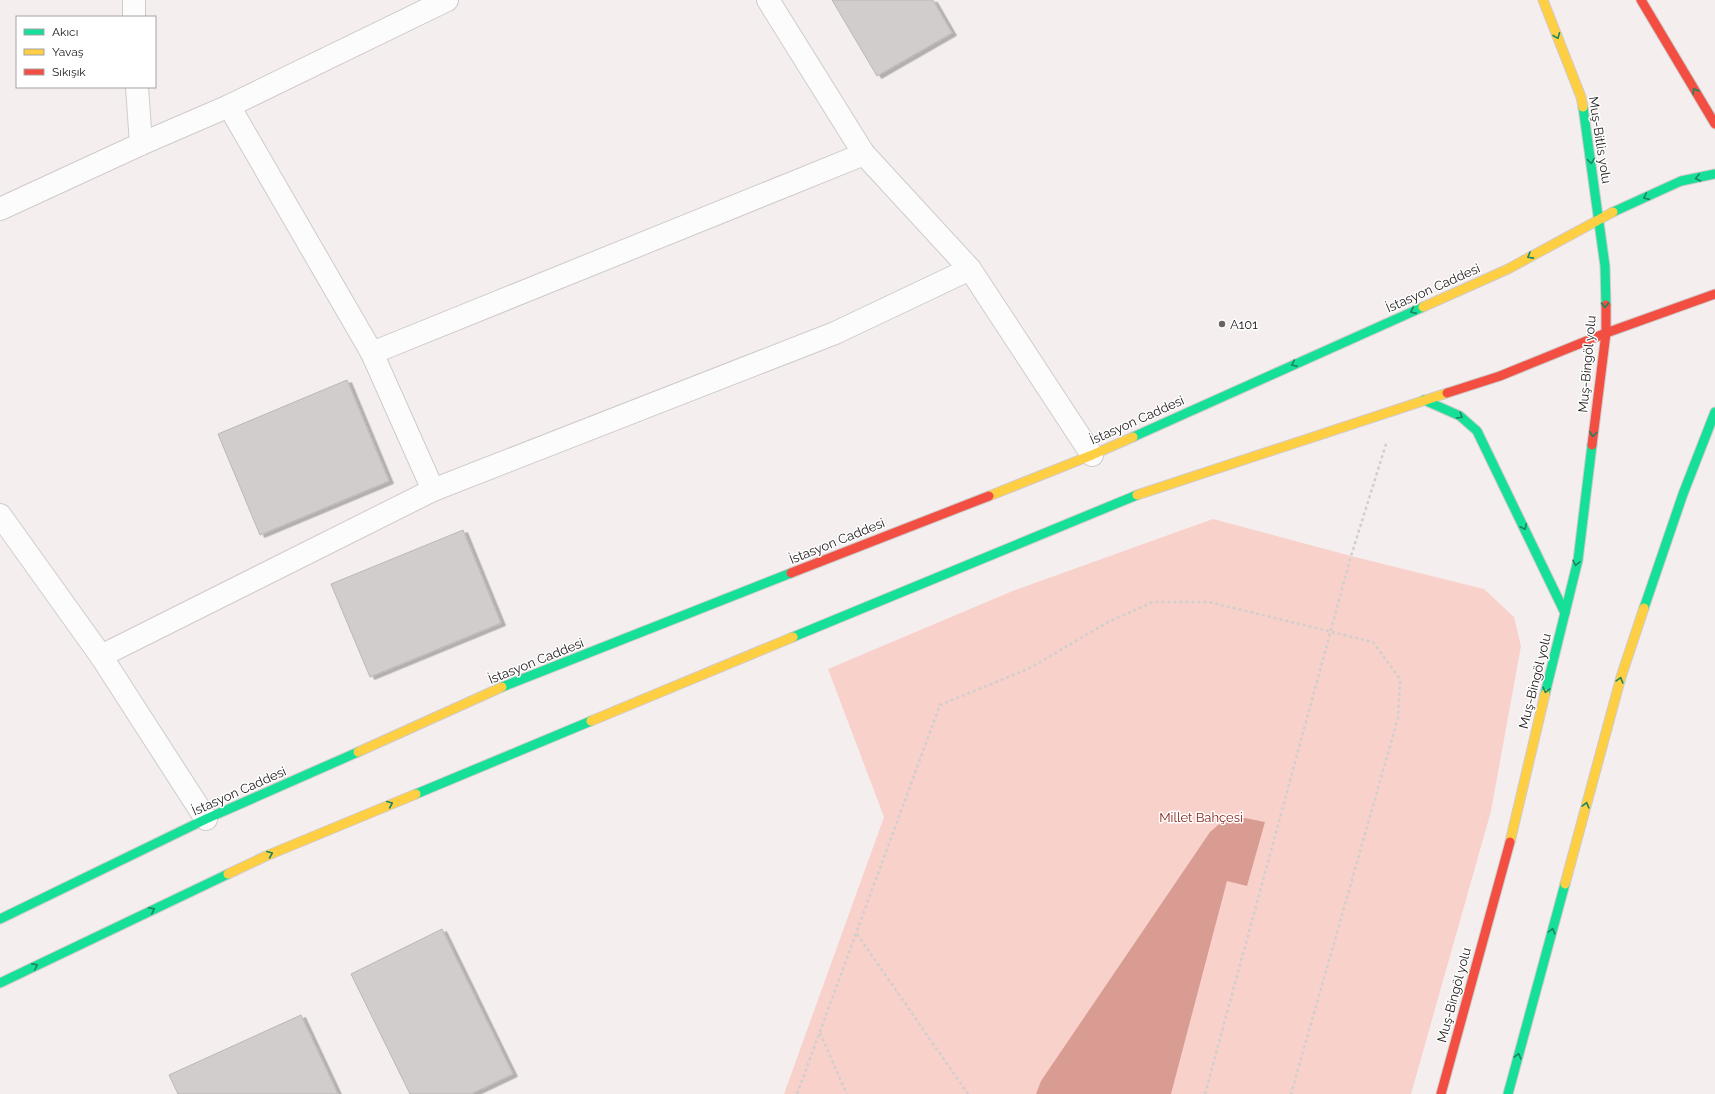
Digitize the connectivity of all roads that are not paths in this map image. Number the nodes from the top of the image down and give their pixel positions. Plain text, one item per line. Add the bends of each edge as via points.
1 (134, 0) edge
2 (768, 0) edge
3 (1543, 0) edge
4 (1642, 0) edge
5 (442, 1) edge
6 (134, 16) edge
7 (136, 88) edge
8 (229, 106) junction
9 (1715, 124) edge
10 (141, 144) junction
11 (864, 154) junction
12 (1715, 174) edge
13 (0, 209) edge
14 (1599, 218) junction
15 (1604, 266) joint
16 (970, 269) junction
17 (1715, 294) edge
18 (1606, 333) junction
19 (372, 353) junction
20 (1424, 400) junction
21 (1715, 412) edge
22 (1092, 455) junction
23 (433, 490) junction
24 (0, 515) edge
25 (1565, 612) junction
26 (101, 656) junction
27 (206, 819) junction
28 (0, 919) edge
29 (0, 983) edge
30 (1441, 1094) edge
31 (1508, 1094) edge

1 - 6 street
2 - 11 street
3 -> 14 main road, Muş-Bitlis yolu via 1581,97
9 -> 4 main road
5 - 8 street
7 - 10 street
8 - 10 street
8 - 19 street
10 - 13 street
11 - 16 street
11 - 19 street
12 -> 14 main road, İstasyon Caddesi via 1682,181
14 - 15 main road, Muş-Bitlis yolu
14 -> 22 main road, İstasyon Caddesi via 1508,269
15 -> 18 main road, Muş-Bingöl yolu
16 - 22 street
16 - 23 street via 835,333
17 - 18 main road
18 - 20 main road via 1500,376
18 -> 25 main road, Muş-Bingöl yolu via 1578,560
19 - 23 street
20 -> 25 main road via 1460,415 1477,432
29 -> 20 main road via 266,856 1122,500
31 -> 21 main road via 1621,677 1683,494
22 - 27 main road, İstasyon Caddesi via 517,682
23 - 26 street
24 - 26 street
25 -> 30 main road, Muş-Bingöl yolu via 1504,865
26 - 27 street
27 - 28 main road, İstasyon Caddesi

